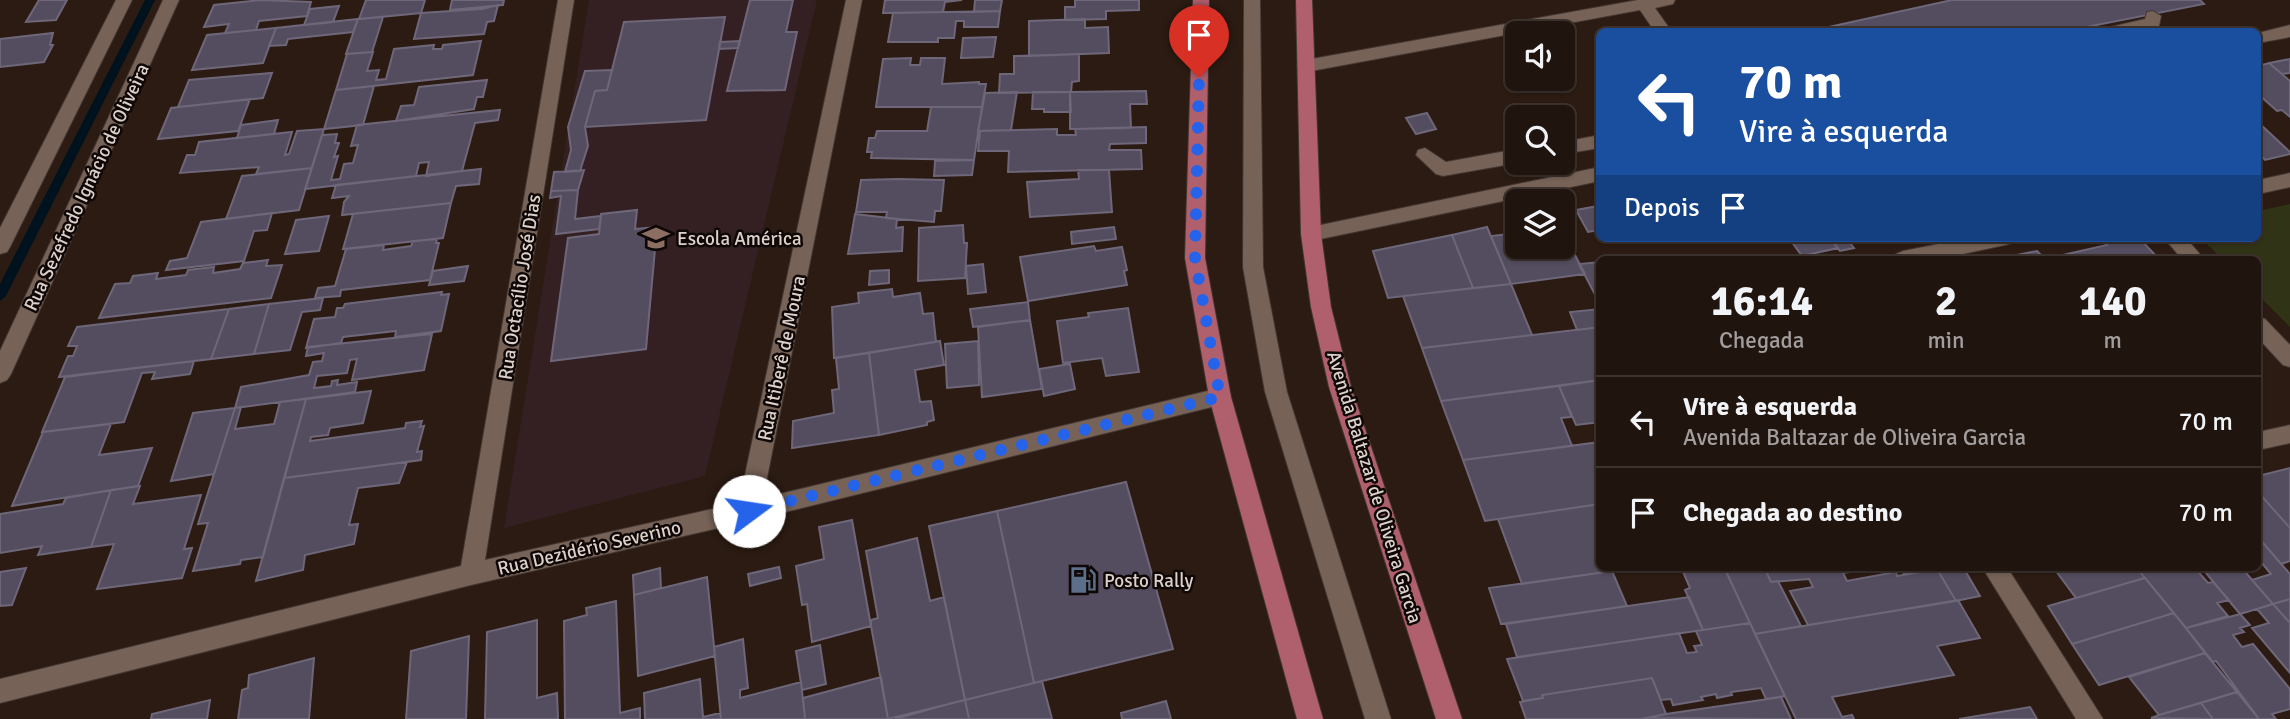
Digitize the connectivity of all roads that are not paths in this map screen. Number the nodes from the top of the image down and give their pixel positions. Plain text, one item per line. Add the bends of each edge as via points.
1 (124, 0) edge
2 (172, 0) edge
3 (566, 0) edge
4 (854, 0) edge
5 (1201, 0) edge
6 (1252, 0) edge
7 (1304, 0) edge
8 (1667, 0) edge
9 (1644, 4) junction
10 (2153, 16) dead end
11 (1661, 28) edge
12 (2129, 28) edge
13 (2290, 32) edge
14 (2261, 37) edge
15 (1306, 65) junction
16 (1596, 142) edge
17 (1575, 146) edge
18 (1425, 155) dead end
19 (1505, 158) edge
20 (1596, 175) edge
21 (2290, 180) edge
22 (2261, 186) edge
23 (1311, 234) junction
24 (1986, 242) edge
25 (2178, 242) edge
26 (0, 247) edge
27 (1918, 256) edge
28 (2191, 256) edge
29 (2261, 328) edge
30 (2290, 359) edge
31 (0, 374) edge
32 (1220, 397) junction
33 (2290, 434) edge
34 (2261, 440) edge
35 (749, 511) junction
36 (1997, 571) edge
37 (471, 574) junction
38 (0, 691) edge
39 (1310, 719) edge
40 (1378, 719) edge
41 (1449, 719) edge
42 (2090, 719) edge

1 - 26 street
2 - 31 street, Rua Sezefredo Ignácio de Oliveira
3 - 37 street, Rua Octacílio José Dias
4 - 35 street, Rua Itiberê de Moura
5 - 32 main road via 1195,258
6 - 40 street via 1253,267 1276,392
7 - 15 main road, Avenida Baltazar de Oliveira Garcia
8 - 9 street
9 - 11 street
9 - 15 street
10 - 12 street via 2154,22
13 - 14 street
15 - 23 main road, Avenida Baltazar de Oliveira Garcia
16 - 17 street
18 - 19 street via 1443,169
20 - 23 street
21 - 22 street
23 - 41 main road, Avenida Baltazar de Oliveira Garcia via 1321,307 1340,387
24 - 27 street
25 - 28 street
29 - 30 street
32 - 35 street, Rua Dezidério Severino
32 - 39 main road
33 - 34 street
35 - 37 street, Rua Dezidério Severino
36 - 42 street
37 - 38 street, Rua Dezidério Severino

